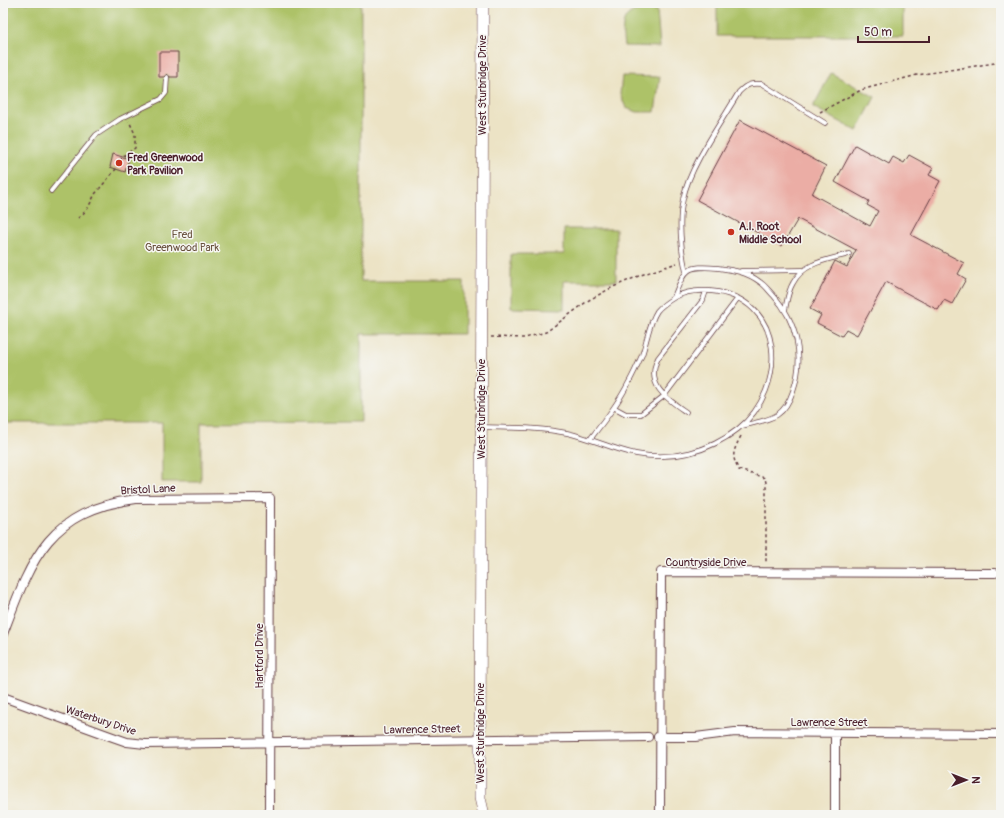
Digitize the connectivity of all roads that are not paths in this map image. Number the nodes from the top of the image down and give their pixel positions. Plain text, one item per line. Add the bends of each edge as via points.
1 (483, 3) edge
2 (168, 77) dead end
3 (825, 123) dead end
4 (51, 191) dead end
5 (849, 254) dead end
6 (802, 270) junction
7 (740, 271) junction
8 (686, 272) junction
9 (706, 291) junction
10 (674, 297) junction
11 (738, 298) junction
12 (785, 310) junction
13 (664, 396) junction
14 (615, 408) junction
15 (686, 412) dead end
16 (743, 426) junction
17 (481, 427) junction
18 (591, 438) junction
19 (270, 498) joint
20 (995, 573) dead end
21 (3, 634) edge
22 (3, 697) edge
23 (835, 733) junction
24 (1001, 734) edge
25 (659, 737) junction
26 (648, 738) dead end
27 (480, 739) junction
28 (268, 741) junction
29 (269, 815) edge
30 (484, 815) edge
31 (660, 815) edge
32 (835, 815) edge

1 - 17 street, West Sturbridge Drive
2 - 4 lane via 166,93 161,99 108,126 96,135
3 - 8 lane via 762,84 746,85 739,92 695,167 683,198 681,221
5 - 6 lane via 818,262
6 - 7 lane
6 - 12 lane via 792,283
7 - 8 lane via 702,267
7 - 12 lane via 762,282
8 - 10 lane
9 - 10 lane via 687,291
9 - 11 lane via 726,293
9 - 13 lane via 703,300 658,358 654,368 655,379
10 - 14 lane via 657,311 642,355
11 - 13 lane
11 - 16 lane via 759,315 770,334 774,363 760,403
12 - 16 lane via 793,326 800,354 797,380 789,404 776,415
13 - 14 lane via 642,414 626,414
13 - 15 lane
14 - 18 lane
16 - 18 lane via 725,440 706,448 665,457 636,454
17 - 18 lane via 537,429
17 - 27 street, West Sturbridge Drive
19 - 21 street, Bristol Lane via 136,499 112,503 84,513 55,534 32,563
19 - 28 street, Hartford Drive
20 - 25 street, Countryside Drive via 660,572
22 - 28 street, Waterbury Drive via 127,742 144,744
23 - 24 street, Lawrence Street
23 - 25 street, Lawrence Street via 736,732 696,738
23 - 32 street
25 - 31 street, Countryside Drive
26 - 27 street, Lawrence Street
27 - 28 street, Lawrence Street
27 - 30 street, West Sturbridge Drive via 480,798
28 - 29 street, Hartford Drive

